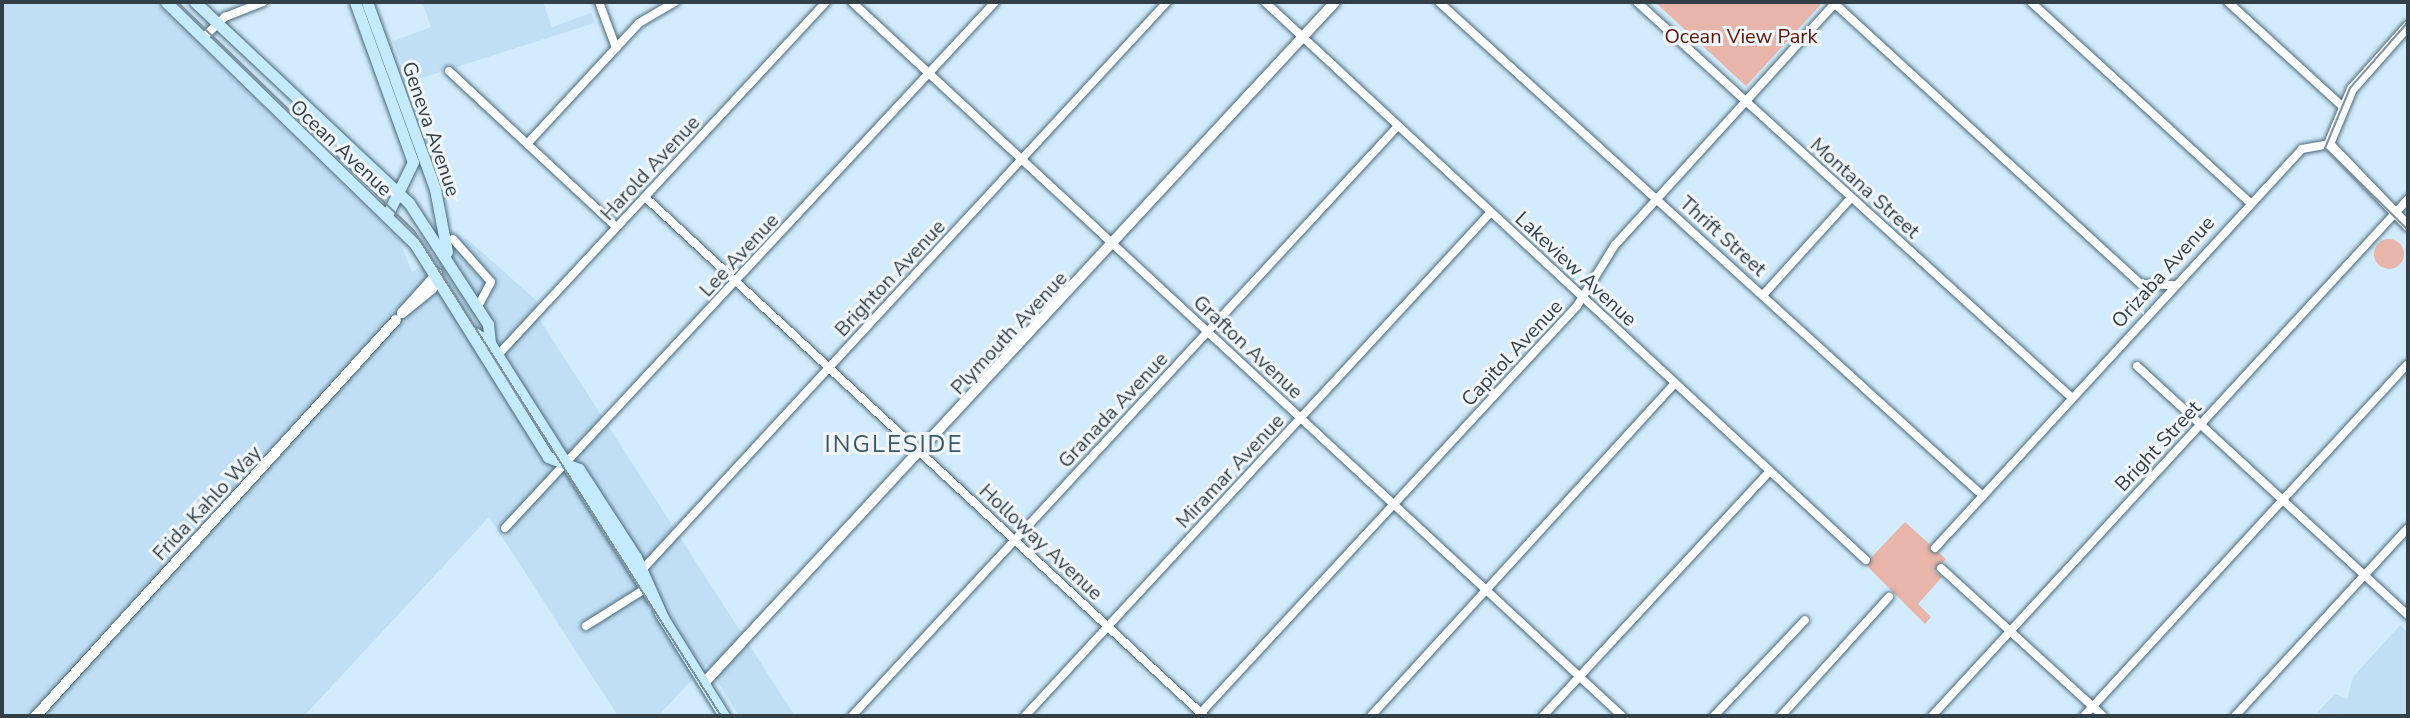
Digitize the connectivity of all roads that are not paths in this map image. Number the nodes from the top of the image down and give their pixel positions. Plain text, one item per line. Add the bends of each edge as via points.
1 (166, 2) edge
2 (195, 2) edge
3 (263, 2) edge
4 (355, 2) edge
5 (367, 2) edge
6 (599, 2) edge
7 (675, 2) edge
8 (826, 2) edge
9 (852, 2) edge
10 (995, 2) edge
11 (1167, 2) edge
12 (1265, 2) edge
13 (1335, 2) edge
14 (1439, 2) edge
15 (1637, 2) edge
16 (2031, 2) edge
17 (2228, 2) edge
18 (1835, 3) edge
19 (218, 23) junction
20 (2408, 26) edge
21 (204, 37) junction
22 (1303, 37) junction
23 (616, 48) junction
24 (449, 71) dead end
25 (929, 73) junction
26 (1745, 101) junction
27 (2343, 107) junction
28 (1398, 126) junction
29 (527, 144) junction
30 (2329, 144) junction
31 (1022, 159) junction
32 (397, 191) junction
33 (645, 197) junction
34 (1851, 198) junction
35 (1655, 199) junction
36 (2408, 199) edge
37 (2250, 203) junction
38 (1491, 212) junction
39 (2394, 214) junction
40 (387, 215) junction
41 (2408, 226) edge
42 (616, 227) junction
43 (453, 239) dead end
44 (1115, 245) junction
45 (467, 254) junction
46 (443, 267) junction
47 (736, 281) junction
48 (2176, 285) junction
49 (1763, 295) junction
50 (1582, 296) junction
51 (478, 306) junction
52 (1208, 331) junction
53 (475, 333) junction
54 (490, 343) junction
55 (497, 356) junction
56 (2408, 364) edge
57 (829, 366) junction
58 (2137, 366) dead end
59 (1675, 383) junction
60 (2072, 398) junction
61 (1301, 419) junction
62 (2200, 424) junction
63 (922, 453) junction
64 (565, 463) junction
65 (1770, 471) junction
66 (1983, 496) junction
67 (2282, 500) junction
68 (1393, 505) junction
69 (505, 528) dead end
70 (2408, 528) edge
71 (1015, 539) junction
72 (1935, 548) dead end
73 (1866, 560) dead end
74 (1941, 568) dead end
75 (640, 572) junction
76 (2364, 575) junction
77 (645, 589) junction
78 (1487, 591) junction
79 (1889, 597) dead end
80 (2408, 615) edge
81 (663, 618) junction
82 (1805, 620) dead end
83 (586, 626) dead end
84 (1108, 627) junction
85 (2010, 631) junction
86 (1579, 677) junction
87 (704, 683) junction
88 (2093, 706) junction
89 (1201, 715) edge
90 (36, 716) edge
91 (724, 716) edge
92 (852, 716) edge
93 (1025, 716) edge
94 (1371, 716) edge
95 (1543, 716) edge
96 (1622, 716) edge
97 (1714, 716) edge
98 (1781, 716) edge
99 (1932, 716) edge
100 (2084, 716) edge
101 (2103, 716) edge
102 (2235, 716) edge

1 - 21 main road, Ocean Avenue
2 - 19 main road, Ocean Avenue
3 - 19 street
4 - 32 main road, Geneva Avenue via 412,155
5 - 46 main road, Geneva Avenue via 435,189
6 - 23 street
7 - 23 street via 646,16
8 - 33 street, Harold Avenue
9 - 25 street, Grafton Avenue
10 - 25 street, Lee Avenue
11 - 31 street, Brighton Avenue
12 - 22 street, Lakeview Avenue
13 - 22 street, Plymouth Avenue
14 - 35 street, Thrift Street
15 - 26 street, Montana Street
16 - 37 street
17 - 27 street
18 - 26 street, Capitol Avenue
18 - 48 street via 2141,284
19 - 21 street
19 - 32 main road, Ocean Avenue
20 - 27 street
21 - 40 main road, Ocean Avenue
22 - 28 street, Lakeview Avenue
22 - 44 street, Plymouth Avenue
23 - 29 street
24 - 29 street
25 - 31 street, Grafton Avenue
25 - 47 street, Lee Avenue
26 - 34 street, Montana Street
26 - 35 street, Capitol Avenue
27 - 30 street
28 - 38 street, Lakeview Avenue
28 - 52 street, Granada Avenue
29 - 42 street
30 - 37 street, Orizaba Avenue via 2302,149
30 - 39 street
31 - 44 street, Grafton Avenue
31 - 57 street, Brighton Avenue
32 - 40 main road, Geneva Avenue
32 - 46 main road, Ocean Avenue
33 - 42 street, Harold Avenue
33 - 47 street, Holloway Avenue
34 - 49 street
34 - 60 street, Montana Street
35 - 49 street, Thrift Street
35 - 50 street, Capitol Avenue
36 - 39 street, Bright Street
37 - 48 street, Orizaba Avenue
38 - 50 street, Lakeview Avenue
38 - 61 street, Miramar Avenue
39 - 41 street
39 - 62 street, Bright Street
40 - 46 main road, Ocean Avenue
42 - 55 street, Harold Avenue
43 - 45 street, Ocean Avenue
44 - 52 street, Grafton Avenue
44 - 63 street, Plymouth Avenue
45 - 46 street
45 - 51 street, Ocean Avenue via 491,282
46 - 51 main road, Ocean Avenue
46 - 53 main road, Ocean Avenue
46 - 90 street, Frida Kahlo Way via 424,298 399,316
47 - 57 street, Holloway Avenue
47 - 64 street, Lee Avenue
48 - 60 street, Orizaba Avenue
49 - 66 street, Thrift Street
50 - 59 street, Lakeview Avenue
50 - 68 street, Capitol Avenue
51 - 54 main road, Ocean Avenue
52 - 61 street, Grafton Avenue
52 - 71 street, Granada Avenue
53 - 54 main road, Ocean Avenue
53 - 64 main road, Ocean Avenue via 548,457
54 - 55 main road, Ocean Avenue
55 - 64 main road, Ocean Avenue
56 - 67 street
57 - 63 street, Holloway Avenue
57 - 75 street, Brighton Avenue
58 - 62 street
59 - 65 street, Lakeview Avenue
59 - 78 street
60 - 66 street, Orizaba Avenue
61 - 68 street, Grafton Avenue
61 - 84 street, Miramar Avenue
62 - 67 street
62 - 85 street, Bright Street
63 - 71 street, Holloway Avenue
63 - 87 street, Plymouth Avenue
64 - 69 street, Lee Avenue
64 - 75 main road, Ocean Avenue
65 - 73 street, Lakeview Avenue
65 - 86 street
66 - 72 street, Orizaba Avenue
67 - 76 street
67 - 88 street
68 - 78 street, Grafton Avenue
68 - 89 street, Capitol Avenue
70 - 76 street
71 - 84 street, Holloway Avenue
71 - 92 street, Granada Avenue
74 - 85 street
75 - 77 main road, Ocean Avenue
75 - 81 main road, Ocean Avenue
76 - 80 street
76 - 102 street
77 - 81 main road, Ocean Avenue
77 - 83 street
78 - 86 street, Grafton Avenue
78 - 94 street
79 - 98 street
81 - 87 main road, Ocean Avenue
82 - 97 street
84 - 89 street, Holloway Avenue
84 - 93 street, Miramar Avenue
85 - 88 street
85 - 99 street, Bright Street
86 - 95 street
86 - 96 street, Grafton Avenue
87 - 91 main road, Ocean Avenue
88 - 100 street
88 - 101 street

